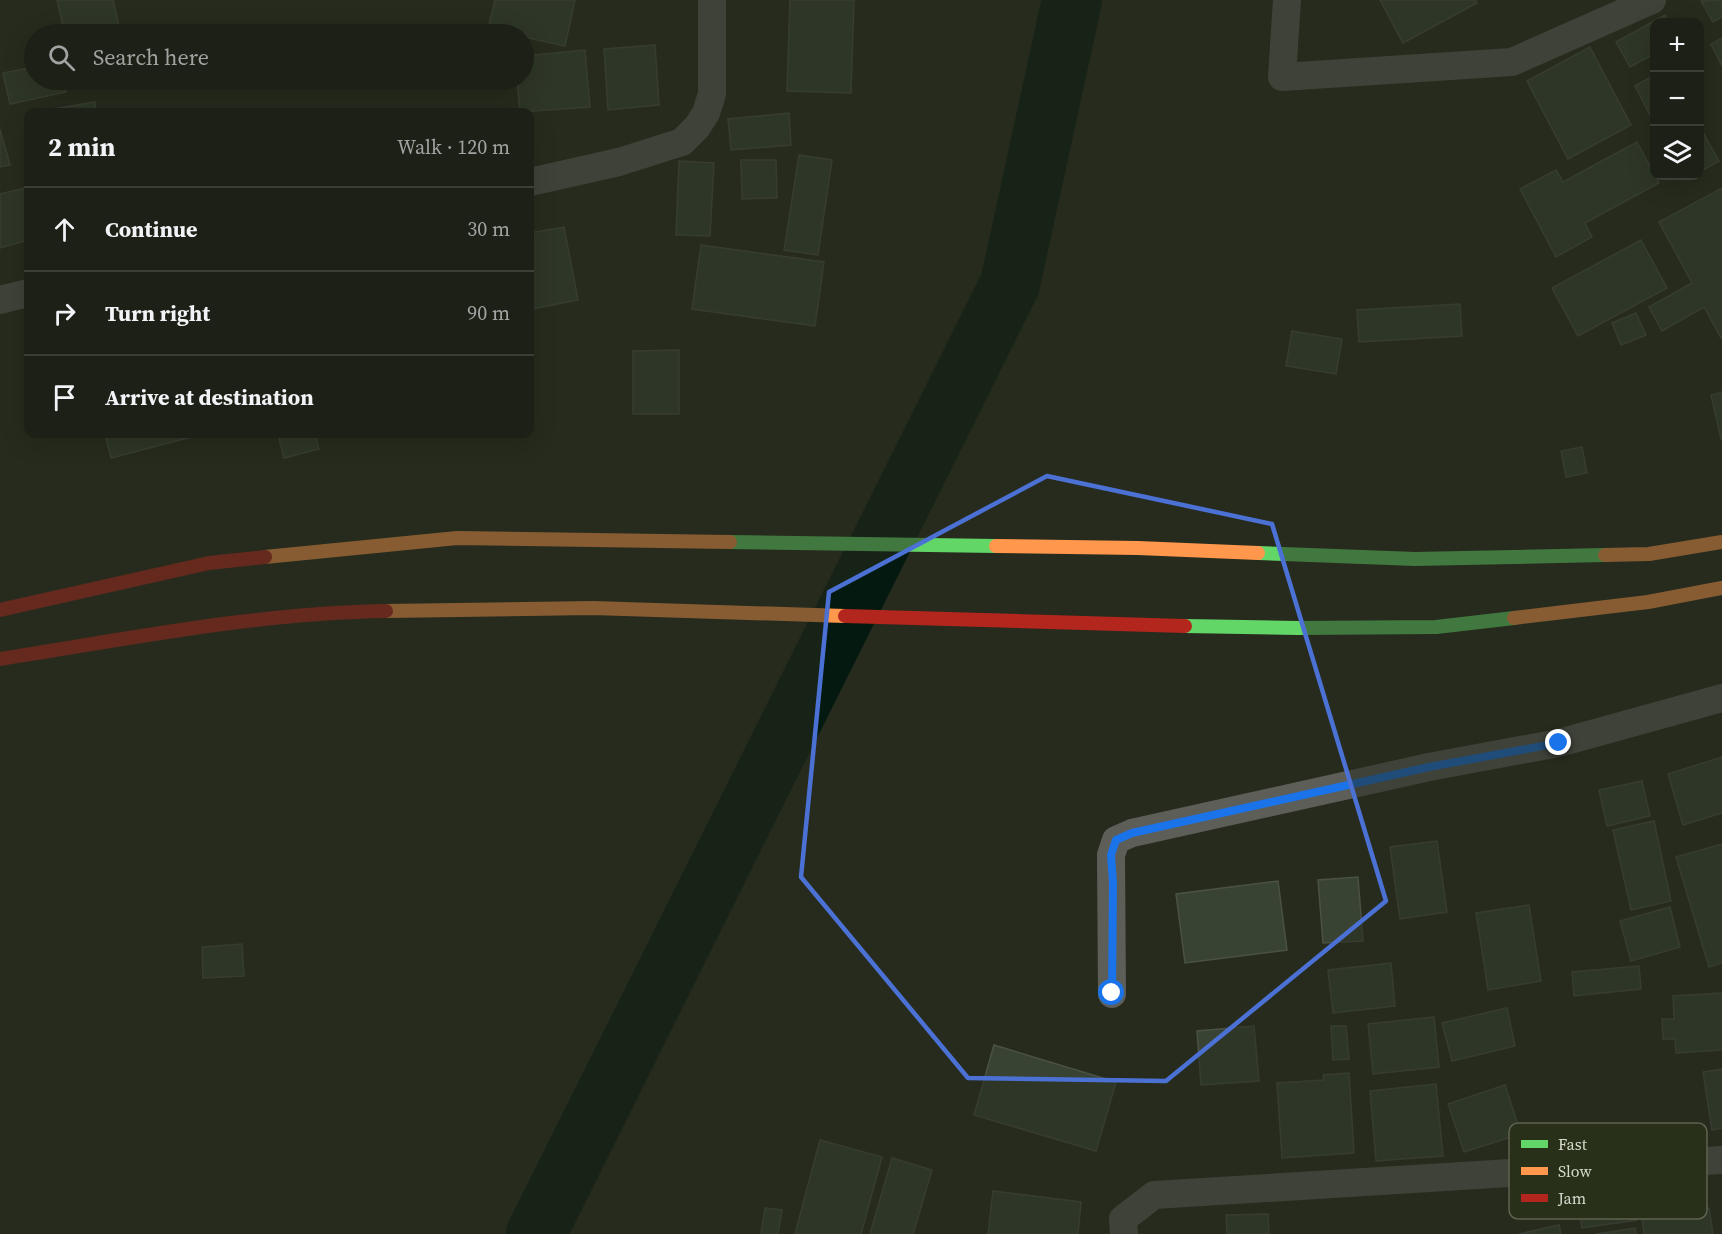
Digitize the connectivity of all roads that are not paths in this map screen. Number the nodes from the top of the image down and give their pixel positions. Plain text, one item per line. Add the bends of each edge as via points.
1 (712, 0) edge
2 (1287, 0) edge
3 (1652, 0) edge
4 (534, 181) edge
5 (24, 294) edge
6 (0, 300) edge
7 (1722, 542) edge
8 (1722, 588) edge
9 (0, 610) edge
10 (0, 659) edge
11 (1722, 698) edge
12 (1112, 993) dead end
13 (1722, 1160) edge
14 (1707, 1161) edge
15 (1509, 1173) edge
16 (1124, 1234) edge

1 - 4 street via 712,94 698,127 682,142 619,162
2 - 3 street via 1282,77 1512,62
5 - 6 street
7 - 9 highway via 1650,554 1415,559 1138,548 457,538 209,563
8 - 10 highway via 1648,602 1436,627 1130,625 593,608 333,612 226,622
11 - 12 street via 1559,743 1429,767 1132,833 1116,840 1111,855
13 - 14 street
15 - 16 street via 1154,1195 1124,1219

